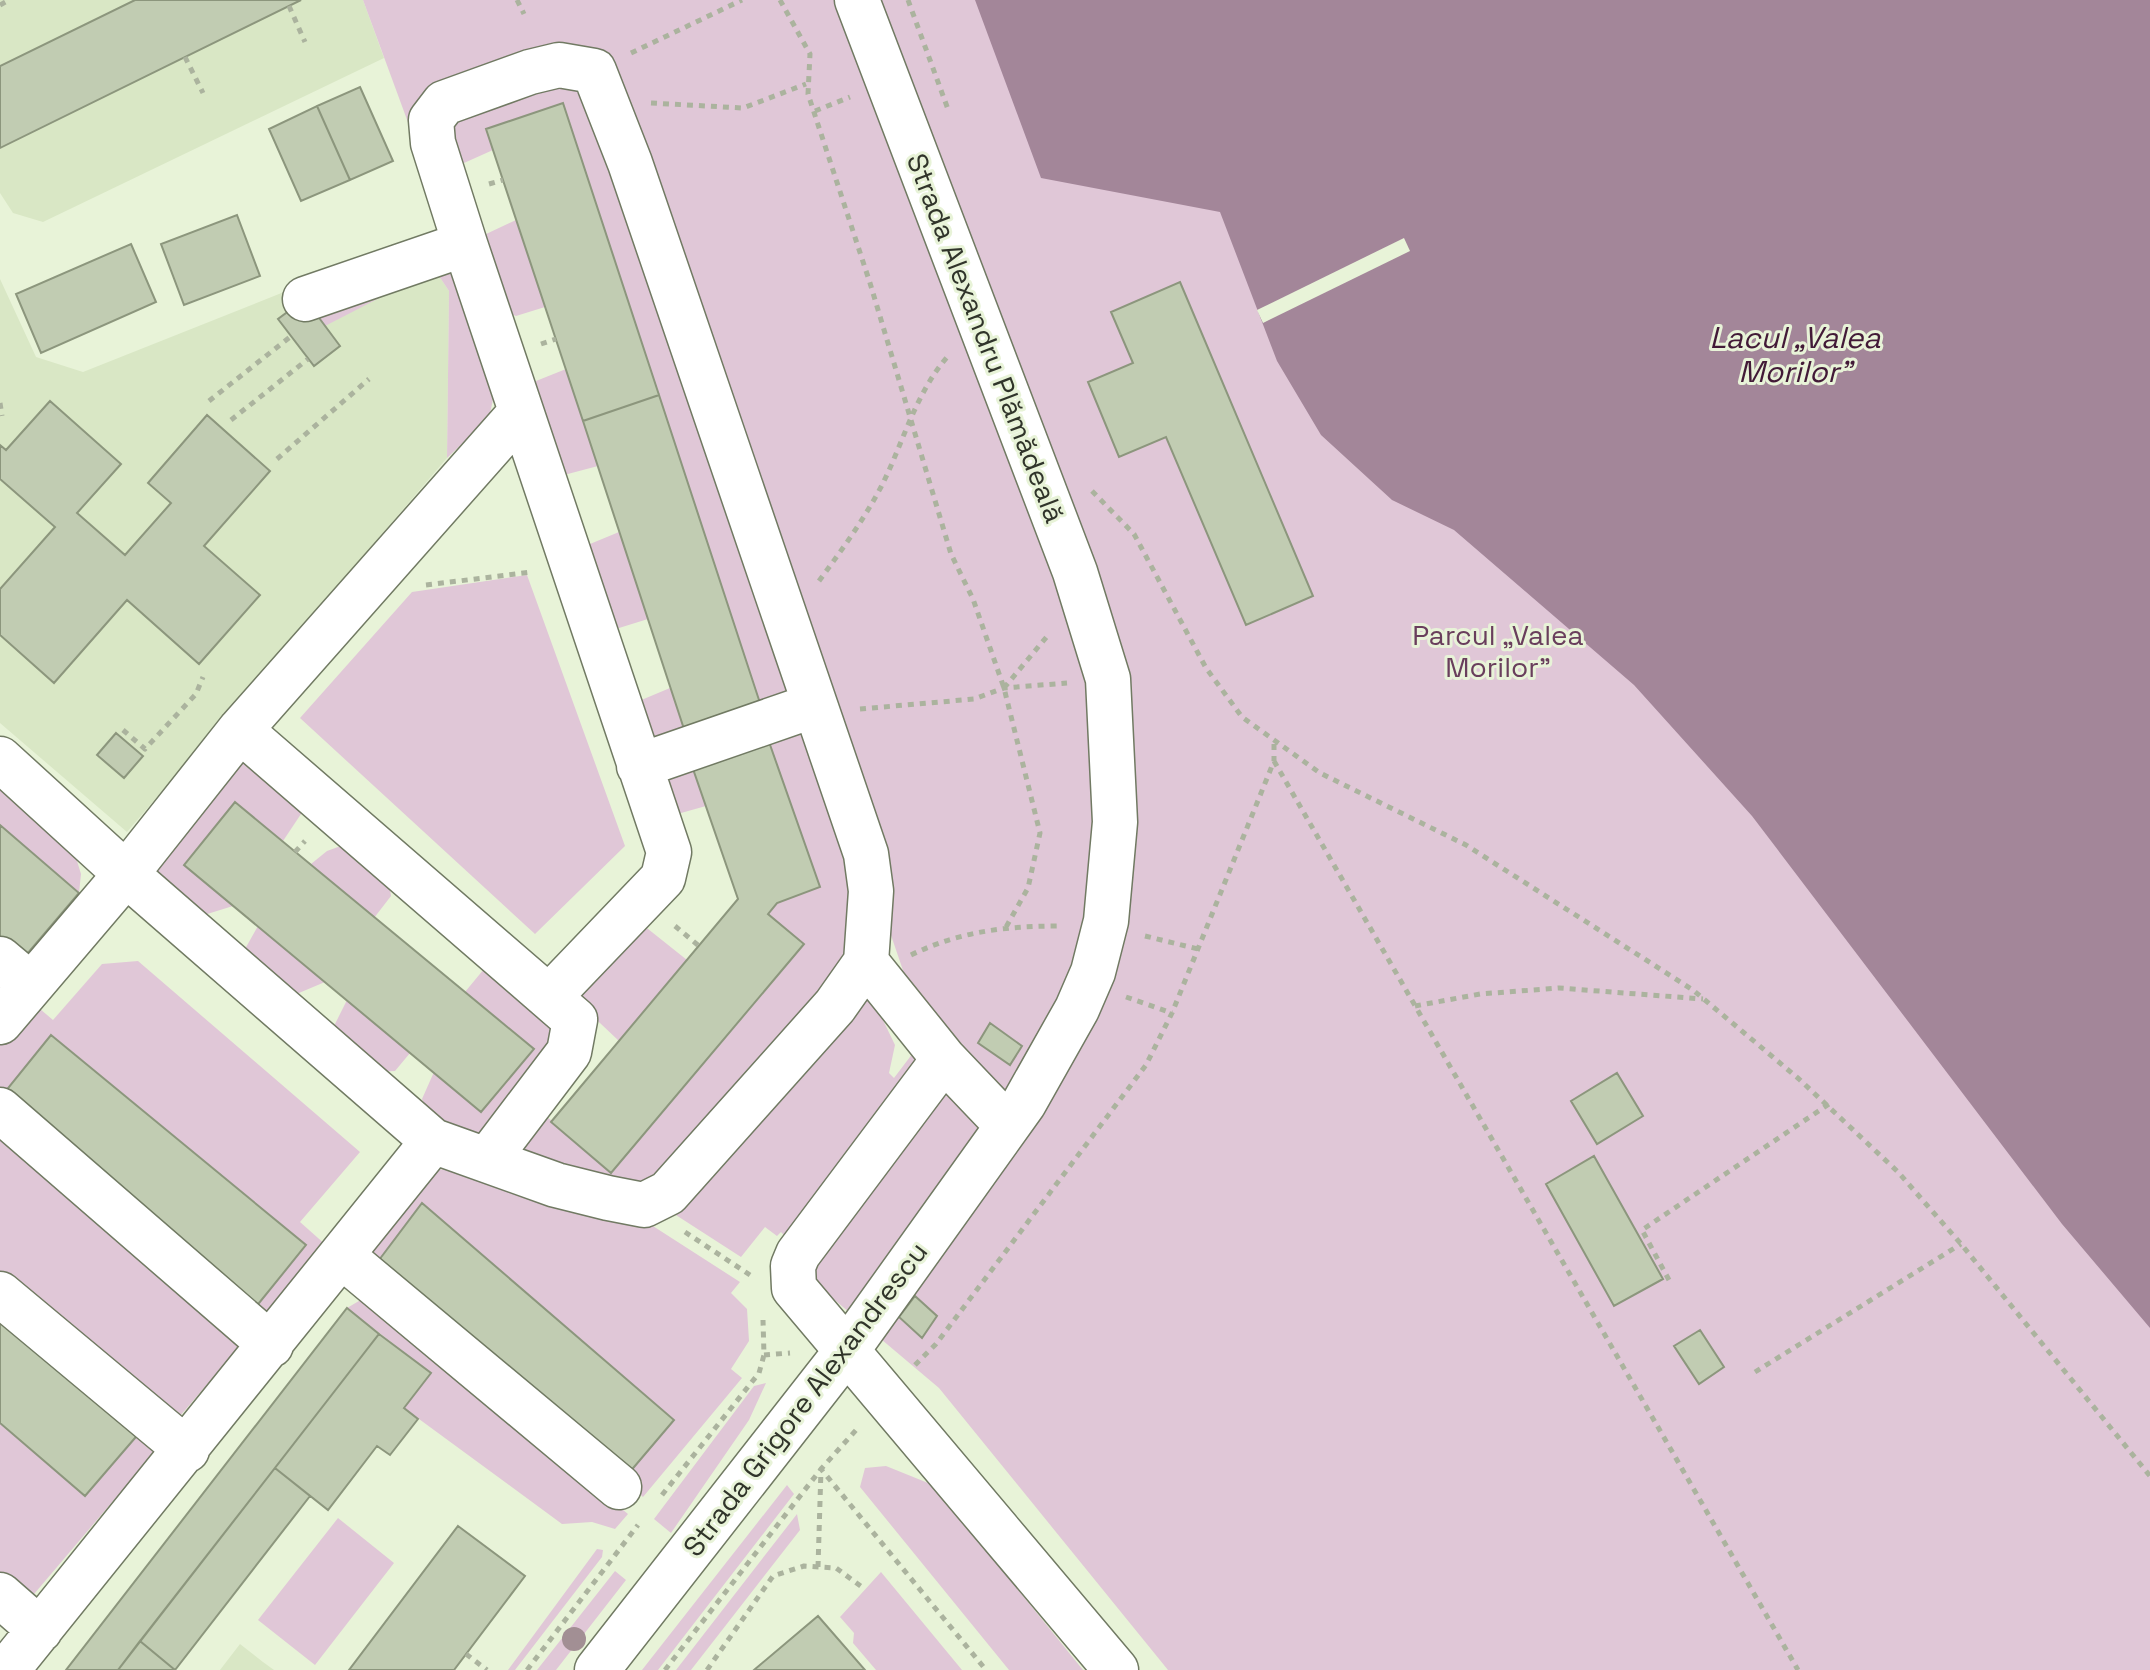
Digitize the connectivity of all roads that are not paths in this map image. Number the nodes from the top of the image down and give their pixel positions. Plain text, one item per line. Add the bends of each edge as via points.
1 (857, 0) edge
2 (465, 244) junction
3 (298, 318) road end
4 (521, 412) junction
5 (818, 712) junction
6 (240, 730) junction
7 (0, 759) edge
8 (639, 766) junction
9 (126, 874) junction
10 (1104, 926) joint
11 (870, 968) junction
12 (15, 972) edge
13 (549, 997) junction
14 (0, 1022) edge
15 (944, 1059) junction
16 (0, 1110) edge
17 (1007, 1125) junction
18 (433, 1141) junction
19 (487, 1160) junction
20 (342, 1256) junction
21 (0, 1294) edge
22 (271, 1345) junction
23 (848, 1349) junction
24 (187, 1450) junction
25 (639, 1503) road end
26 (0, 1595) edge
27 (40, 1630) junction
28 (7, 1670) edge
29 (597, 1670) edge
30 (1116, 1670) edge

1 - 10 street, Strada Alexandru Plămădeală via 1032,458 1108,679 1115,822
2 - 3 street
2 - 4 street
2 - 5 street via 433,143 431,120 444,103 559,65 598,82
4 - 6 street
4 - 8 street
5 - 8 street
5 - 11 street via 866,854
6 - 9 street
6 - 13 street
7 - 9 street
8 - 13 street via 669,852 663,878
9 - 12 street
9 - 18 street
10 - 17 street, Strada Grigore Alexandrescu via 1077,1009
11 - 15 street
11 - 19 street via 668,1193 644,1205 556,1185
12 - 14 street
13 - 19 street via 575,1020 569,1052
15 - 17 street
15 - 23 street via 793,1266 799,1298
16 - 22 street
17 - 23 street, Strada Grigore Alexandrescu
18 - 19 street
18 - 20 street
20 - 22 street
20 - 25 street
21 - 24 street
22 - 24 street
23 - 29 street, Strada Grigore Alexandrescu
23 - 30 street
24 - 27 street
26 - 27 street
27 - 28 street

